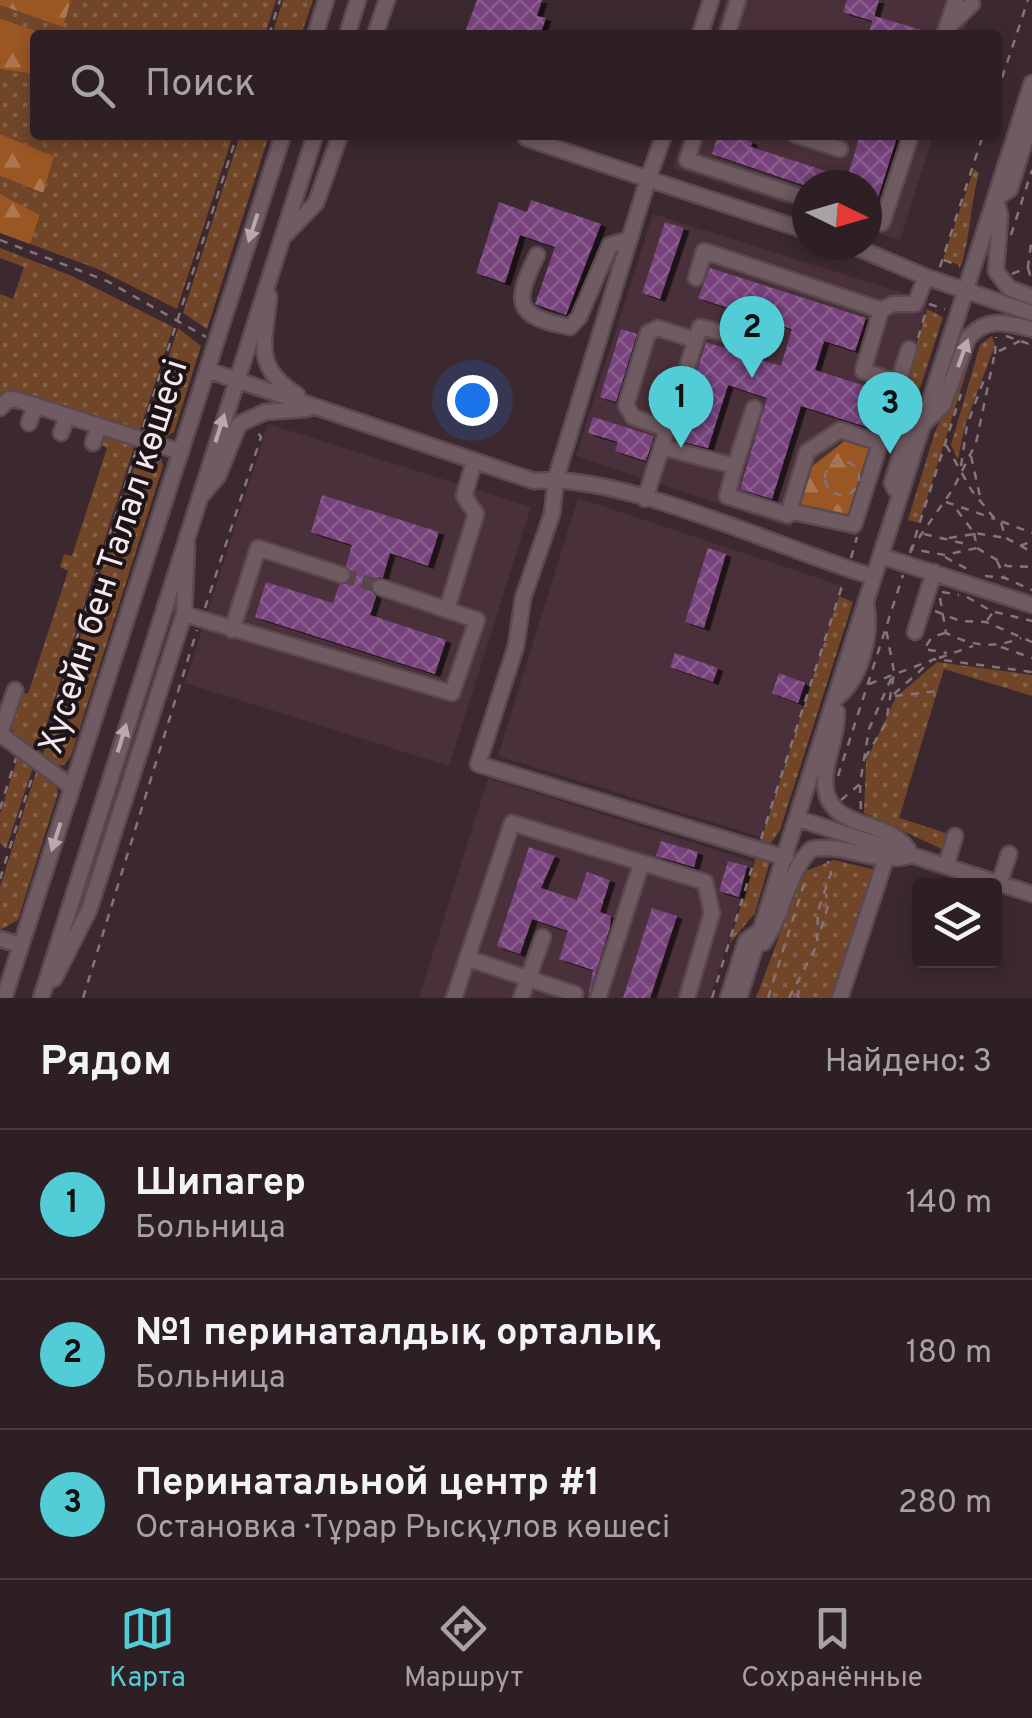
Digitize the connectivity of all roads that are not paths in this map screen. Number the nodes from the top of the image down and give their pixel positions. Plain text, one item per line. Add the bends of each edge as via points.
1 (326, 0) edge
2 (358, 0) edge
3 (387, 0) edge
4 (711, 0) edge
5 (738, 0) edge
6 (956, 0) edge
7 (973, 3) edge
8 (317, 30) edge
9 (349, 30) edge
10 (377, 30) edge
11 (702, 30) edge
12 (729, 30) edge
13 (947, 30) edge
14 (948, 30) edge
15 (1032, 83) edge
16 (281, 140) edge
17 (313, 140) edge
18 (338, 140) edge
19 (532, 140) edge
20 (662, 140) edge
21 (693, 140) edge
22 (812, 140) edge
23 (909, 140) edge
24 (840, 149) dead end
25 (648, 180) junction
26 (792, 194) edge
27 (996, 198) junction
28 (882, 223) edge
29 (792, 226) edge
30 (282, 238) junction
31 (628, 240) junction
32 (537, 255) dead end
33 (882, 258) edge
34 (272, 270) junction
35 (926, 277) junction
36 (696, 278) dead end
37 (964, 290) junction
38 (1032, 297) edge
39 (881, 310) junction
40 (1032, 313) edge
41 (1032, 329) edge
42 (695, 340) junction
43 (759, 342) dead end
44 (910, 350) dead end
45 (207, 370) junction
46 (236, 380) junction
47 (898, 382) junction
48 (35, 406) junction
49 (0, 408) edge
50 (754, 408) dead end
51 (318, 409) junction
52 (67, 416) junction
53 (29, 423) dead end
54 (919, 423) junction
55 (99, 426) junction
56 (667, 428) junction
57 (62, 433) dead end
58 (880, 442) junction
59 (93, 443) dead end
60 (661, 447) junction
61 (181, 452) junction
62 (474, 462) junction
63 (735, 466) junction
64 (556, 478) junction
65 (644, 498) junction
66 (196, 503) junction
67 (790, 511) junction
68 (188, 529) junction
69 (881, 556) junction
70 (934, 572) junction
71 (342, 575) tunnel mouth
72 (868, 575) junction
73 (380, 587) tunnel mouth
74 (1032, 605) edge
75 (447, 608) junction
76 (184, 614) junction
77 (232, 630) junction
78 (915, 632) dead end
79 (15, 690) dead end
80 (836, 698) junction
81 (4, 708) edge
82 (0, 734) edge
83 (72, 787) junction
84 (798, 819) junction
85 (955, 836) dead end
86 (1010, 854) dead end
87 (911, 855) junction
88 (786, 858) junction
89 (886, 858) junction
90 (642, 865) junction
91 (946, 866) junction
92 (968, 878) edge
93 (1001, 878) edge
94 (1002, 885) edge
95 (1032, 894) edge
96 (762, 930) junction
97 (542, 937) dead end
98 (0, 938) edge
99 (21, 946) junction
100 (753, 956) junction
101 (467, 958) junction
102 (528, 979) junction
103 (575, 994) dead end
104 (4, 998) edge
105 (42, 998) edge
106 (454, 998) edge
107 (521, 998) edge
108 (598, 998) edge
109 (687, 998) edge
110 (728, 998) edge
111 (740, 998) edge
112 (840, 998) edge

1 - 8 street
2 - 9 street
3 - 10 street
4 - 11 street
5 - 12 street
6 - 13 street
7 - 14 street
15 - 27 street
16 -> 45 street, Хусейн бен Талал көшесі
17 - 30 street, Хусейн бен Талал көшесі
18 - 30 street via 316,204
19 - 25 street
20 - 25 street
21 - 26 street via 687,160
22 - 24 street
23 - 28 street
25 - 29 street
25 - 31 street
27 - 37 street
27 - 38 street via 996,271 1010,288
30 - 34 street, Хусейн бен Талал көшесі
31 - 32 street via 610,245 570,327 533,318 523,308 520,291
31 - 64 street
33 - 35 street
34 - 46 street, Хусейн бен Талал көшесі
34 - 51 street via 264,359 271,377
35 - 37 street
35 - 39 street via 915,304
36 - 39 street via 704,251
37 - 40 street
37 - 54 street
39 - 47 street via 864,371
54 -> 41 street via 943,404 976,330 998,322
42 - 43 street via 705,325
42 - 56 street
42 - 56 street via 658,328 648,333 626,405 632,417
44 - 47 street
45 - 46 street
45 - 61 street, Хусейн бен Талал көшесі
46 - 51 street
66 -> 46 street, Хусейн бен Талал көшесі
47 - 58 street
48 - 49 street via 12,398
48 - 52 street
48 - 53 street
50 - 63 street
51 - 62 street
51 - 66 street via 264,412 239,424 218,476
52 - 55 street
52 - 57 street
54 - 69 street
54 - 72 street
55 - 59 street
55 - 61 street
56 - 60 street
58 - 67 street via 840,430 819,441 806,452
58 - 67 street via 854,526
60 - 63 street
60 - 65 street
61 - 83 street, Хусейн бен Талал көшесі
62 - 64 street via 534,481
62 - 75 street via 464,496 476,514
63 - 67 street via 727,496
64 - 65 street
64 - 88 street via 552,514 522,598 516,646 478,764
65 - 72 street
66 - 68 street, Хусейн бен Талал көшесі
68 - 76 street
105 -> 68 street, Хусейн бен Талал көшесі
69 - 70 street
69 - 80 street
70 - 74 street
70 - 78 street
71 - 77 street via 258,548
72 - 84 street
73 - 75 street
75 - 77 street via 478,625 452,693
76 - 77 street
76 - 105 street via 90,910
79 - 81 street
80 - 84 street
80 - 87 street via 836,739 825,778 829,800 846,816 901,837
81 - 82 street
82 - 83 street
83 -> 99 street, Хусейн бен Талал көшесі
84 - 87 street
84 - 88 street
85 - 91 street
86 - 93 street
87 - 89 street
87 - 91 street
88 - 96 street
89 - 100 street via 830,847 808,852 778,923
89 - 112 street
90 - 101 street via 512,822
90 - 108 street
90 - 109 street via 705,882 712,913
91 - 92 street
94 - 95 street
96 - 100 street
96 - 110 street via 746,941
97 - 102 street
98 - 99 street
99 - 104 street, Хусейн бен Талал көшесі
100 - 111 street
101 - 102 street
101 - 106 street
102 - 103 street
102 - 107 street

